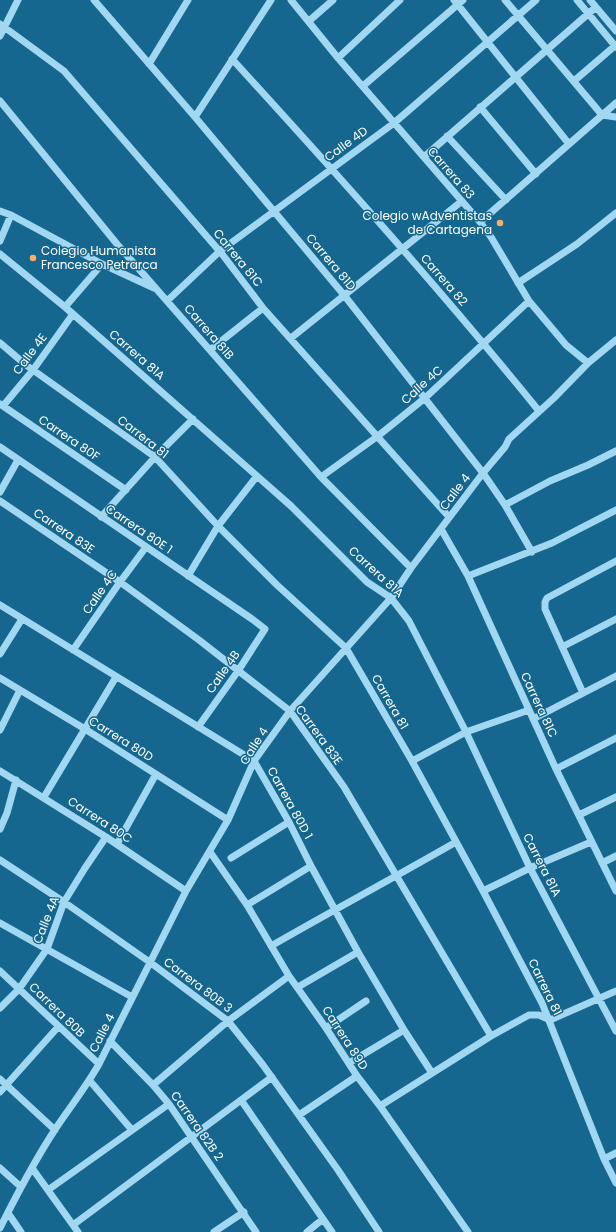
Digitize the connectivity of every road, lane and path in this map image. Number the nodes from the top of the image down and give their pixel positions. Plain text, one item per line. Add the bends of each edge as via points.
1 (18, 0) edge
2 (188, 0) edge
3 (271, 0) edge
4 (291, 0) edge
5 (333, 0) edge
6 (400, 0) edge
7 (463, 0) edge
8 (505, 0) edge
9 (536, 0) edge
10 (577, 0) edge
11 (590, 0) edge
12 (96, 1) edge
13 (455, 2) edge
14 (596, 7) junction
15 (588, 14) junction
16 (519, 16) junction
17 (309, 21) junction
18 (2, 25) edge
19 (616, 31) edge
20 (0, 36) edge
21 (487, 42) junction
22 (616, 46) edge
23 (547, 50) junction
24 (338, 58) junction
25 (232, 59) junction
26 (149, 64) junction
27 (515, 77) junction
28 (574, 81) junction
29 (363, 86) junction
30 (0, 101) edge
31 (616, 103) edge
32 (480, 107) junction
33 (602, 115) junction
34 (195, 116) junction
35 (616, 117) edge
36 (394, 122) junction
37 (448, 136) junction
38 (569, 144) junction
39 (424, 157) junction
40 (332, 168) junction
41 (536, 174) junction
42 (506, 200) junction
43 (462, 201) junction
44 (273, 210) junction
45 (0, 211) edge
46 (616, 213) edge
47 (11, 215) junction
48 (480, 222) junction
49 (0, 241) edge
50 (403, 248) junction
51 (220, 251) junction
52 (0, 254) edge
53 (102, 264) junction
54 (518, 283) junction
55 (156, 289) junction
56 (344, 295) junction
57 (167, 301) junction
58 (529, 301) junction
59 (65, 307) junction
60 (263, 308) junction
61 (73, 314) junction
62 (291, 338) junction
63 (616, 340) edge
64 (0, 343) edge
65 (484, 343) junction
66 (210, 350) junction
67 (588, 363) junction
68 (33, 370) junction
69 (425, 398) junction
70 (1, 405) edge
71 (539, 411) junction
72 (193, 419) junction
73 (378, 436) junction
74 (0, 447) edge
75 (616, 451) edge
76 (155, 457) junction
77 (18, 460) junction
78 (483, 473) junction
79 (257, 476) junction
80 (321, 477) junction
81 (126, 490) junction
82 (0, 492) edge
83 (0, 501) edge
84 (505, 505) junction
85 (616, 510) edge
86 (102, 517) junction
87 (449, 517) junction
88 (218, 526) junction
89 (441, 529) junction
90 (146, 547) junction
91 (532, 552) junction
92 (616, 561) edge
93 (411, 568) junction
94 (188, 576) junction
95 (468, 576) junction
96 (120, 582) junction
97 (391, 598) junction
98 (0, 605) edge
99 (22, 619) junction
100 (616, 619) edge
101 (265, 630) joint
102 (562, 647) junction
103 (346, 648) junction
104 (73, 650) junction
105 (0, 654) edge
106 (238, 671) junction
107 (616, 676) edge
108 (116, 677) junction
109 (0, 678) edge
110 (20, 690) junction
111 (583, 693) junction
112 (529, 710) junction
113 (290, 711) junction
114 (533, 719) junction
115 (198, 727) junction
116 (85, 729) junction
117 (0, 730) edge
118 (466, 732) junction
119 (616, 738) edge
120 (412, 761) junction
121 (254, 762) junction
122 (556, 769) junction
123 (0, 771) edge
124 (156, 774) junction
125 (16, 780) junction
126 (44, 797) junction
127 (616, 797) edge
128 (579, 815) junction
129 (228, 820) junction
130 (289, 822) junction
131 (0, 829) edge
132 (106, 837) junction
133 (456, 842) junction
134 (591, 842) junction
135 (116, 844) junction
136 (210, 852) junction
137 (616, 856) edge
138 (231, 858) dead end
139 (0, 860) edge
140 (602, 863) junction
141 (311, 866) junction
142 (530, 868) junction
143 (396, 876) junction
144 (186, 891) junction
145 (483, 891) junction
146 (616, 891) edge
147 (64, 902) junction
148 (246, 905) junction
149 (335, 909) junction
150 (0, 923) edge
151 (271, 946) junction
152 (47, 949) junction
153 (358, 952) junction
154 (151, 963) junction
155 (0, 971) edge
156 (289, 976) junction
157 (298, 987) junction
158 (19, 989) junction
159 (616, 991) edge
160 (132, 997) junction
161 (599, 999) junction
162 (366, 1001) dead end
163 (0, 1008) edge
164 (550, 1020) junction
165 (228, 1021) junction
166 (58, 1027) junction
167 (326, 1028) junction
168 (404, 1030) junction
169 (616, 1031) edge
170 (491, 1036) junction
171 (110, 1041) junction
172 (349, 1063) junction
173 (99, 1064) junction
174 (432, 1073) junction
175 (357, 1076) junction
176 (272, 1077) junction
177 (0, 1079) edge
178 (90, 1081) junction
179 (6, 1085) junction
180 (153, 1086) junction
181 (0, 1092) edge
182 (241, 1100) junction
183 (169, 1104) junction
184 (380, 1106) junction
185 (299, 1116) junction
186 (55, 1130) junction
187 (132, 1130) junction
188 (191, 1137) junction
189 (616, 1153) edge
190 (604, 1159) junction
191 (0, 1168) edge
192 (32, 1168) junction
193 (616, 1183) edge
194 (22, 1187) junction
195 (48, 1190) junction
196 (244, 1212) junction
197 (8, 1213) junction
198 (323, 1219) junction
199 (73, 1225) junction
200 (0, 1228) edge
201 (21, 1232) edge
202 (78, 1232) edge
203 (214, 1232) edge
204 (256, 1232) edge
205 (307, 1232) edge
206 (332, 1232) edge
207 (379, 1232) edge
208 (468, 1232) edge

1 - 18 street
2 - 26 street
3 - 25 street
4 - 17 street, Carrera 83
5 - 17 street
6 - 24 street
7 - 13 street
8 - 16 street
9 - 16 street, Calle 4D
10 - 15 street
11 - 14 street
12 - 26 street, Carrera 81D
13 - 21 street
13 - 29 street
14 - 15 street
14 - 19 street
15 - 22 street
15 - 23 street
16 - 21 street, Calle 4D
16 - 23 street
17 - 24 street, Carrera 83
18 - 20 street
18 - 51 street, Carrera 81C via 64,70
21 - 27 street
21 - 36 street, Calle 4D
22 - 28 street
23 - 27 street
23 - 28 street
24 - 29 street, Carrera 83
25 - 34 street
25 - 40 street, Carrera 82
26 - 34 street, Carrera 81D
27 - 32 street
27 - 38 street
28 - 33 street
29 - 36 street, Carrera 83
30 - 55 street, Carrera 81B
31 - 33 street
32 - 37 street
32 - 41 street
33 - 35 street
33 - 38 street
34 - 44 street, Carrera 81D
36 - 39 street, Carrera 83
36 - 40 street, Calle 4D
37 - 39 street
37 - 42 street
38 - 41 street
39 - 43 street, Carrera 83
40 - 44 street, Calle 4D
40 - 50 street, Carrera 82
41 - 42 street
42 - 48 street
43 - 48 street, Carrera 83
43 - 50 street
44 - 51 street, Calle 4D
44 - 56 street, Carrera 81D
45 - 47 street
46 - 54 street via 577,244
47 - 49 street
47 - 53 street
48 - 54 street, Carrera 83
50 - 56 street
50 - 65 street, Carrera 82
51 - 57 street, Calle 4D
51 - 60 street, Carrera 81C
52 - 59 street, Carrera 81A
53 - 55 street
53 - 59 street
54 - 58 street, Carrera 83
55 - 57 street, Carrera 81B
56 - 62 street
56 - 69 street, Carrera 81D
57 - 66 street, Carrera 81B
58 - 65 street, Calle 4C
58 - 67 street, Carrera 83 via 566,345
59 - 61 street, Carrera 81A
60 - 62 street, Carrera 81C
60 - 66 street
61 - 68 street, Calle 4E
61 - 72 street, Carrera 81A
62 - 73 street, Carrera 81C
63 - 67 street, Calle 4
64 - 68 street, Carrera 81
65 - 69 street, Calle 4C
65 - 71 street, Carrera 82
66 - 80 street, Carrera 81B
67 - 71 street, Calle 4
68 - 70 street, Calle 4E
68 - 76 street, Carrera 81
69 - 73 street, Calle 4C
69 - 78 street, Carrera 81D
70 - 81 street, Carrera 80F
71 - 78 street, Calle 4 via 509,438
72 - 76 street
72 - 79 street, Carrera 81A
73 - 80 street, Calle 4C
73 - 87 street, Carrera 81C
74 - 77 street, Carrera 80E 1
75 - 84 street
76 - 81 street
76 - 88 street, Carrera 81
77 - 82 street
77 - 86 street, Carrera 80E 1
78 - 84 street, Carrera 81D
78 - 87 street, Calle 4
79 - 88 street
79 - 97 street, Carrera 81A via 367,582
80 - 93 street, Carrera 81B
81 - 86 street
83 - 96 street, Carrera 83E
84 - 91 street, Carrera 81D
85 - 91 street
86 - 90 street, Carrera 80E 1
87 - 89 street, Calle 4
88 - 94 street
88 - 103 street, Carrera 81 via 277,585
89 - 93 street, Calle 4
89 - 95 street, Carrera 81C
90 - 94 street, Carrera 80E 1
90 - 96 street, Calle 4C
91 - 95 street
92 - 102 street via 547,598 545,609
93 - 97 street, Calle 4
94 - 101 street, Carrera 80E 1
95 - 112 street, Carrera 81C
96 - 104 street, Calle 4C
96 - 106 street, Carrera 83E
97 - 103 street, Calle 4
97 - 118 street, Carrera 81A via 409,621
98 - 99 street, Carrera 80D 1
99 - 104 street, Carrera 80D 1
99 - 105 street
100 - 102 street
101 - 106 street, Calle 4B
102 - 111 street
103 - 113 street, Calle 4
103 - 120 street, Carrera 81
104 - 108 street, Carrera 80D 1
106 - 113 street, Carrera 83E
106 - 115 street, Calle 4B
107 - 111 street
108 - 115 street, Carrera 80D 1
108 - 116 street
109 - 110 street, Carrera 80D
110 - 116 street, Carrera 80D
110 - 117 street
111 - 114 street
112 - 114 street, Carrera 81C
112 - 118 street
113 - 121 street, Calle 4
113 - 143 street, Carrera 83E via 344,787
114 - 122 street, Carrera 81C
115 - 121 street, Carrera 80D 1
116 - 124 street, Carrera 80D
116 - 126 street
118 - 120 street
118 - 142 street, Carrera 81A
119 - 122 street
120 - 133 street, Carrera 81
121 - 129 street, Calle 4
121 - 130 street, Carrera 80D 1
122 - 128 street, Carrera 81C
123 - 125 street, Carrera 80C
124 - 129 street, Carrera 80D
124 - 135 street
125 - 126 street, Carrera 80C
125 - 131 street
126 - 132 street, Carrera 80C
127 - 128 street
128 - 134 street, Carrera 81C
129 - 136 street, Calle 4
130 - 138 street
130 - 141 street, Carrera 80D 1
132 - 135 street, Carrera 80C
132 - 147 street, Calle 4A
133 - 143 street
133 - 145 street, Carrera 81
134 - 140 street, Carrera 81C
134 - 142 street
135 - 144 street, Carrera 80C
136 - 144 street, Calle 4
136 - 148 street, Carrera 89D
137 - 140 street
139 - 147 street, Carrera 80B 3
140 - 146 street, Carrera 81C
141 - 148 street
141 - 149 street, Carrera 80D 1
142 - 145 street
142 - 161 street, Carrera 81A
143 - 149 street
143 - 170 street, Carrera 83E
144 - 154 street, Calle 4
145 - 164 street, Carrera 81
147 - 152 street, Calle 4A
147 - 154 street, Carrera 80B 3
148 - 151 street, Carrera 89D
149 - 151 street
149 - 153 street, Carrera 80D 1
150 - 152 street
151 - 156 street, Carrera 89D
152 - 158 street, Calle 4A
152 - 160 street
153 - 157 street
153 - 168 street, Carrera 80D 1
154 - 160 street, Calle 4
154 - 165 street, Carrera 80B 3
155 - 158 street, Carrera 80B
156 - 157 street, Carrera 89D
156 - 165 street
157 - 167 street, Carrera 89D
158 - 163 street, Calle 4A
158 - 166 street, Carrera 80B
159 - 161 street
160 - 171 street, Calle 4
161 - 164 street
161 - 169 street, Carrera 81A
162 - 167 street
164 - 170 street via 539,1015 529,1015
164 - 190 street, Carrera 81
165 - 176 street, Carrera 80B 3
165 - 180 street
166 - 173 street, Carrera 80B
166 - 179 street
167 - 172 street, Carrera 89D
168 - 172 street
168 - 174 street, Carrera 80D 1
170 - 174 street
171 - 173 street, Calle 4
171 - 180 street, Carrera 82B 2
172 - 175 street, Carrera 89D
173 - 178 street, Calle 4
174 - 184 street
175 - 184 street, Carrera 89D
175 - 185 street
176 - 182 street
176 - 185 street, Carrera 80B 3
177 - 179 street
178 - 186 street, Calle 4
178 - 187 street
179 - 181 street
179 - 186 street
180 - 183 street, Carrera 82B 2
182 - 188 street
182 - 198 street
183 - 187 street
183 - 188 street, Carrera 82B 2
184 - 208 street, Carrera 89D
185 - 207 street, Carrera 80B 3
186 - 192 street, Calle 4
187 - 195 street
188 - 196 street, Carrera 82B 2
188 - 199 street
189 - 190 street
190 - 193 street, Carrera 81
191 - 194 street
192 - 194 street, Calle 4
192 - 195 street
194 - 197 street, Calle 4
195 - 199 street
196 - 203 street
196 - 204 street, Carrera 82B 2
197 - 200 street, Calle 4
197 - 201 street
198 - 205 street
198 - 206 street
199 - 202 street

